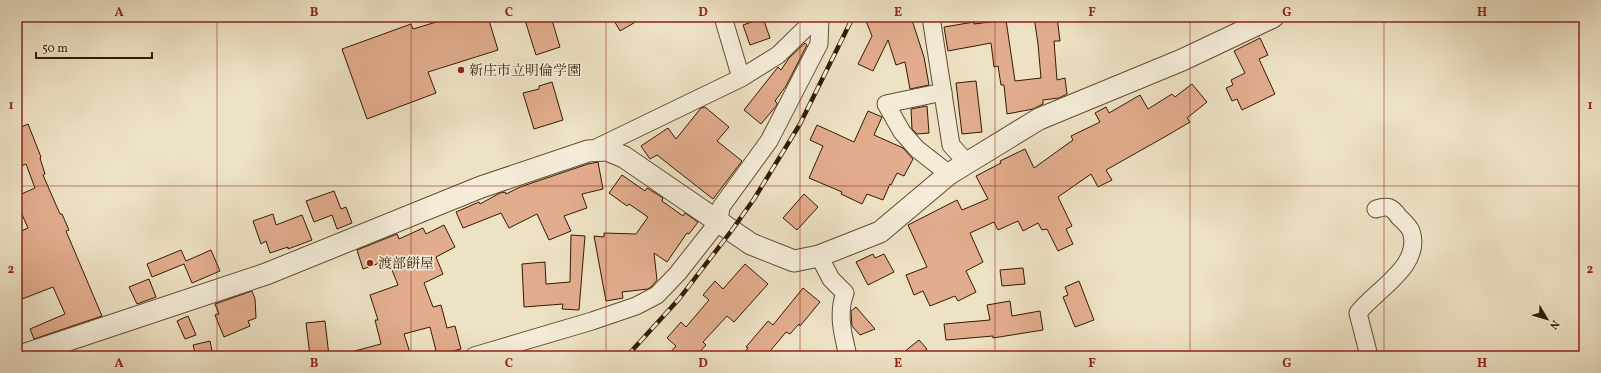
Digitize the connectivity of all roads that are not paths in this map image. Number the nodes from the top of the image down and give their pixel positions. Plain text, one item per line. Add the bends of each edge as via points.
1 (723, 17) edge
2 (817, 17) edge
3 (820, 17) edge
4 (931, 17) edge
5 (1273, 17) edge
6 (741, 78) junction
7 (943, 92) junction
8 (588, 151) junction
9 (967, 163) junction
10 (949, 174) junction
11 (1376, 209) dead end
12 (719, 221) junction
13 (819, 256) junction
14 (20, 356) edge
15 (474, 356) edge
16 (848, 356) edge
17 (1369, 356) edge

1 - 6 street
2 - 6 street via 778,54
3 - 12 street via 819,44 816,51 768,141 721,207
4 - 7 street
5 - 9 street via 1182,60 1039,119
6 - 8 street
7 - 9 street via 952,145
7 - 10 street via 886,104 902,132 918,149
8 - 12 street via 607,150 624,157
8 - 14 street via 481,187 266,274
9 - 10 street
10 - 13 street via 880,232
11 - 17 street via 1385,206 1394,210 1410,230 1412,240 1406,263 1358,313
12 - 13 street via 751,244 794,261
12 - 15 street via 657,295 636,306 592,321
13 - 16 street via 831,279 845,293 841,304 841,324

